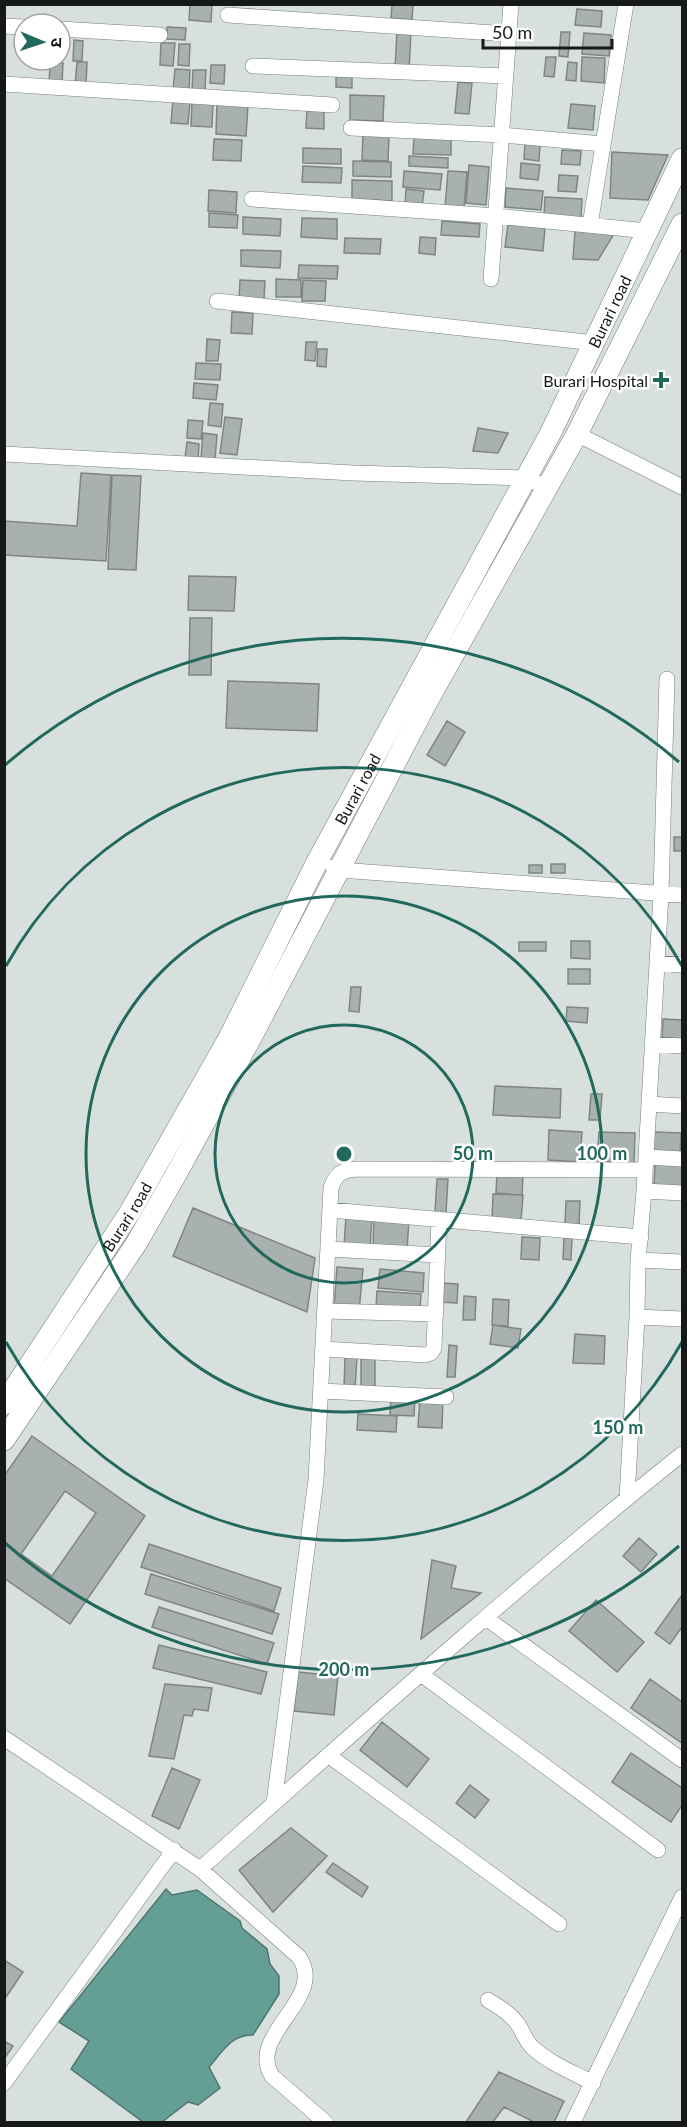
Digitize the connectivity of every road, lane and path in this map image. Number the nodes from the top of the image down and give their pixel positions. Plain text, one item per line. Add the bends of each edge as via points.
1 (511, 4) edge
2 (626, 4) edge
3 (228, 15) dead end
4 (72, 30) edge
5 (509, 34) junction
6 (160, 35) dead end
7 (253, 66) dead end
8 (506, 76) junction
9 (4, 84) edge
10 (332, 105) dead end
11 (351, 128) dead end
12 (502, 135) junction
13 (603, 144) junction
14 (682, 159) edge
15 (252, 199) dead end
16 (496, 216) junction
17 (682, 224) edge
18 (590, 225) junction
19 (648, 231) junction
20 (491, 279) dead end
21 (217, 301) dead end
22 (595, 343) junction
23 (577, 434) junction
24 (4, 454) edge
25 (525, 478) junction
26 (548, 487) junction
27 (682, 487) edge
28 (667, 679) dead end
29 (318, 860) junction
30 (340, 870) junction
31 (661, 894) junction
32 (682, 896) edge
33 (657, 963) junction
34 (682, 965) edge
35 (652, 1044) junction
36 (682, 1046) edge
37 (649, 1104) junction
38 (682, 1107) edge
39 (682, 1159) edge
40 (645, 1164) junction
41 (644, 1191) junction
42 (682, 1193) edge
43 (330, 1210) junction
44 (439, 1219) junction
45 (641, 1236) junction
46 (328, 1249) junction
47 (438, 1255) junction
48 (638, 1260) junction
49 (682, 1262) edge
50 (325, 1311) junction
51 (436, 1314) junction
52 (637, 1317) junction
53 (682, 1319) edge
54 (323, 1349) junction
55 (321, 1391) junction
56 (446, 1397) dead end
57 (4, 1404) edge
58 (4, 1440) edge
59 (682, 1454) edge
60 (627, 1498) junction
61 (486, 1618) junction
62 (421, 1674) junction
63 (4, 1738) edge
64 (328, 1755) junction
65 (682, 1760) edge
66 (274, 1803) junction
67 (174, 1850) junction
68 (658, 1851) dead end
69 (200, 1869) junction
70 (682, 1897) edge
71 (559, 1924) dead end
72 (488, 2000) dead end
73 (593, 2083) junction
74 (4, 2084) edge
75 (325, 2122) edge
76 (573, 2122) edge

1 - 5 street
2 - 13 street
3 - 5 street
4 - 6 street
5 - 8 street
7 - 8 street
8 - 12 street
9 - 10 street
11 - 12 street
12 - 13 street
12 - 16 street
13 - 18 street
14 - 19 main road, Burari road
15 - 16 street
16 - 18 street
16 - 20 street
17 - 23 main road, Burari road
18 - 19 street
19 - 22 main road, Burari road
21 - 22 street
22 - 25 main road, Burari road
23 - 26 main road, Burari road
23 - 27 street
24 - 25 street
25 - 26 street
25 - 29 main road, Burari road
26 - 30 main road, Burari road via 428,700
28 - 31 street
29 - 30 street
29 - 57 main road, Burari road via 229,1038 130,1212
30 - 31 street
30 - 58 main road, Burari road via 136,1244
31 - 32 street
31 - 33 street
33 - 34 street
33 - 35 street
35 - 36 street
35 - 37 street
37 - 38 street
37 - 40 street
39 - 40 street
40 - 41 street
40 - 43 street via 346,1169 334,1180
41 - 42 street
41 - 45 street
43 - 44 street
43 - 46 street
44 - 45 street
44 - 47 street
45 - 48 street
46 - 47 street
46 - 50 street
47 - 51 street
48 - 49 street
48 - 52 street
50 - 51 street
50 - 54 street
51 - 54 street via 434,1348 425,1355
52 - 53 street
52 - 60 street
54 - 55 street
55 - 56 street
55 - 66 street via 316,1480
59 - 60 street
60 - 61 street
61 - 62 street
61 - 65 street
62 - 64 street
62 - 68 street
63 - 67 street
64 - 66 street
64 - 71 street
66 - 69 street
67 - 69 street
67 - 74 street
69 - 75 street via 306,1966 302,1990 270,2043 266,2068
70 - 73 street
72 - 73 street via 507,2012 532,2047
73 - 76 street

